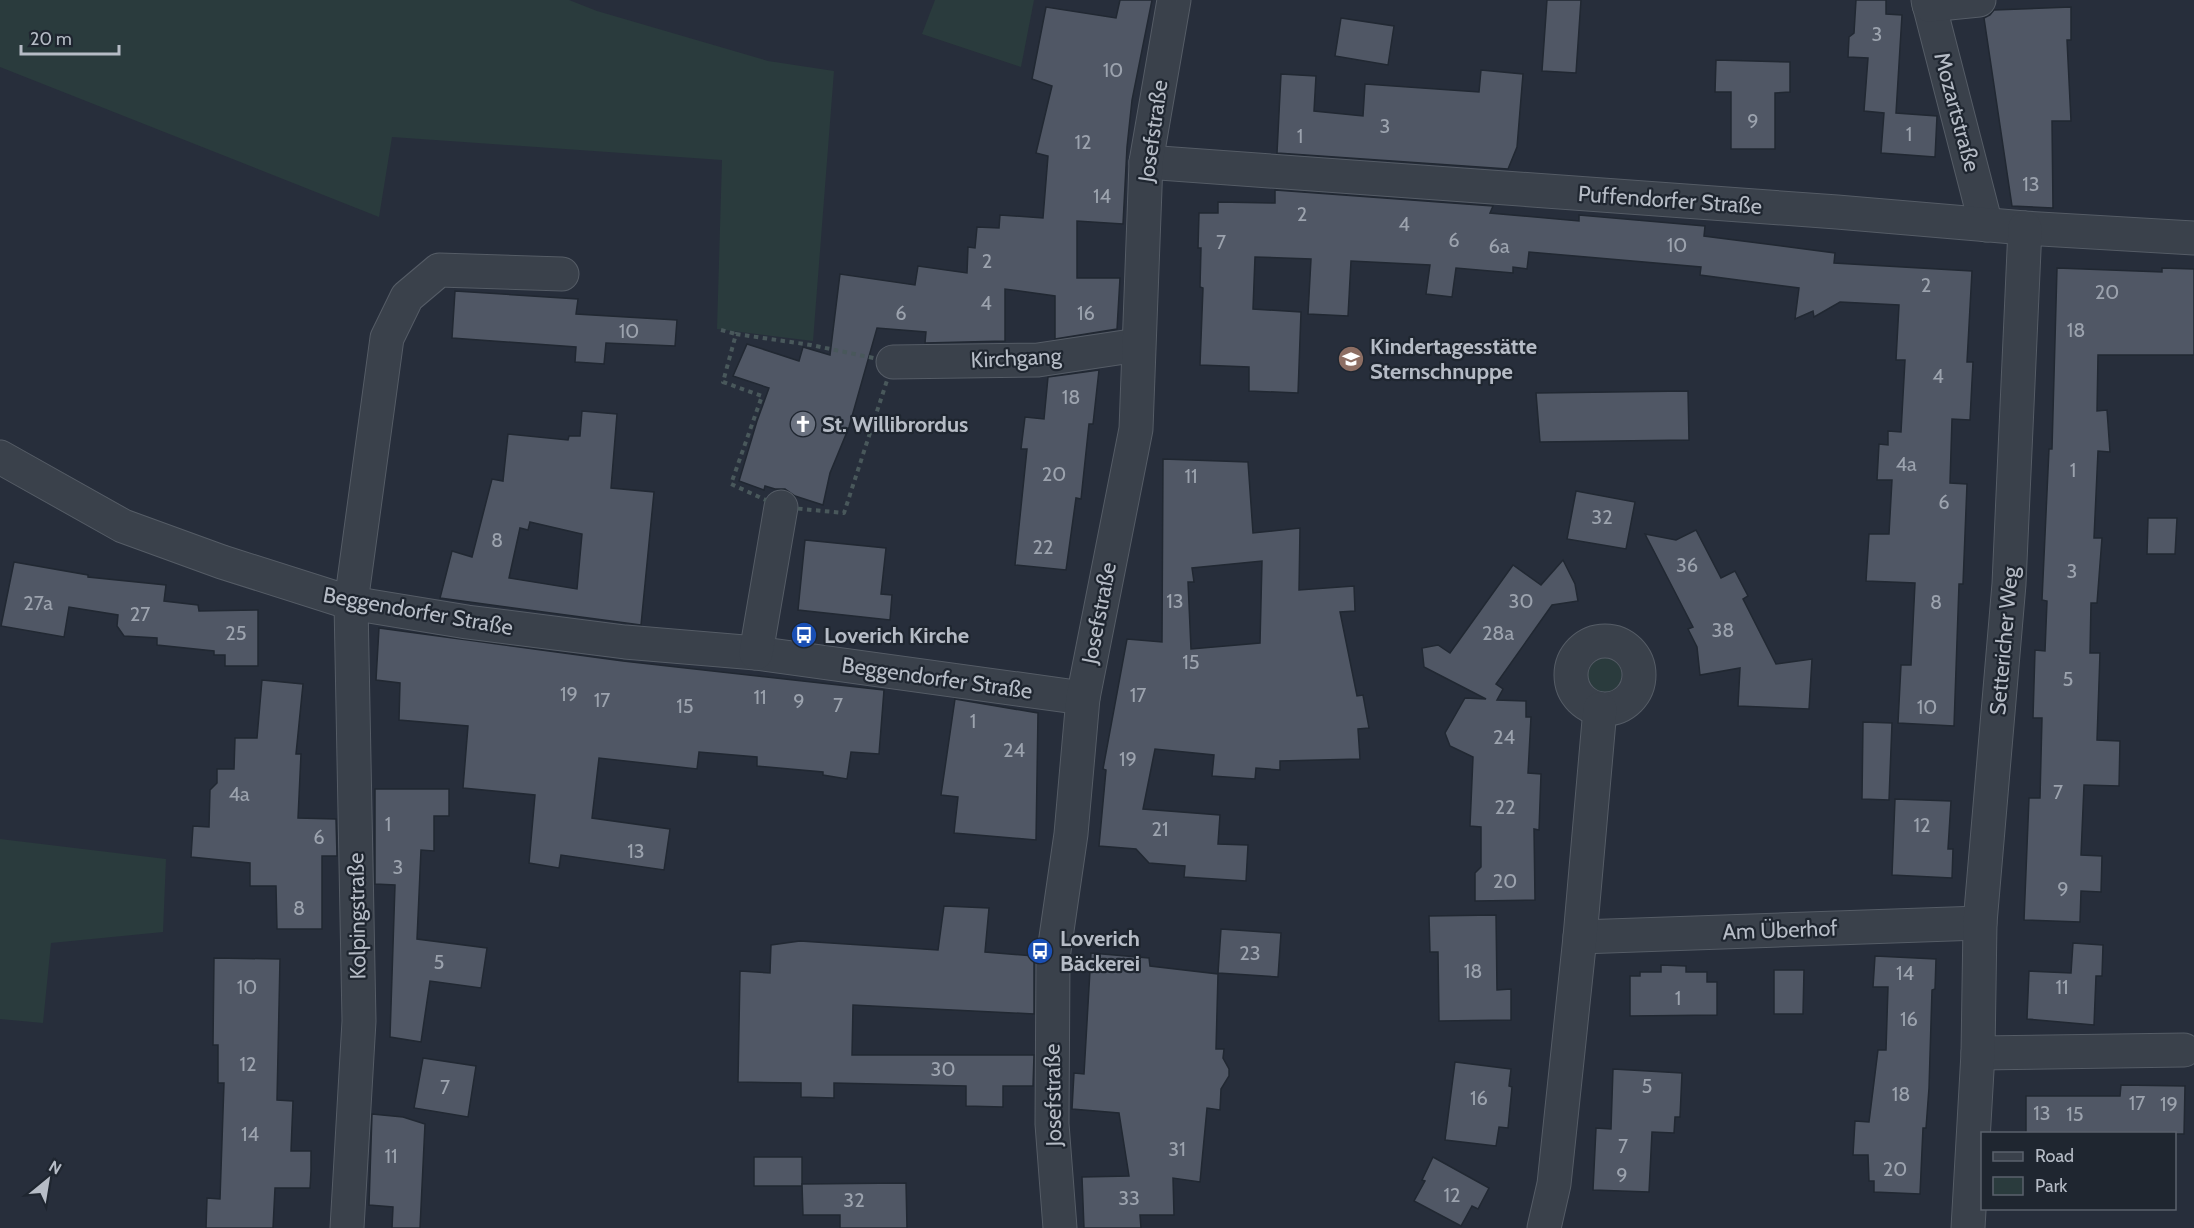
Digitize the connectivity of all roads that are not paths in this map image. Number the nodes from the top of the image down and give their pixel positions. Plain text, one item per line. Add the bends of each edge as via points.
1 (1174, 0) edge
2 (1979, 0) edge
3 (1928, 2) edge
4 (1146, 162) junction
5 (1986, 225) junction
6 (2025, 228) junction
7 (2194, 238) edge
8 (562, 274) dead end
9 (1138, 345) junction
10 (893, 362) road end
11 (0, 457) edge
12 (781, 507) road end
13 (351, 603) junction
14 (756, 653) junction
15 (1083, 698) junction
16 (1600, 709) dead end
17 (1980, 923) junction
18 (1580, 938) junction
19 (2184, 1050) dead end
20 (1978, 1053) junction
21 (347, 1228) edge
22 (1060, 1228) edge
23 (1544, 1228) edge
24 (1968, 1228) edge

1 - 4 street, Josefstraße
2 - 3 street
3 - 5 street, Mozartstraße
4 - 5 street, Puffendorfer Straße
4 - 9 street, Josefstraße
5 - 6 street, Puffendorfer Straße
6 - 7 street, Puffendorfer Straße
6 - 17 street, Settericher Weg via 2009,584
8 - 13 street, Kolpingstraße via 439,270 407,297 387,339
9 - 10 street, Kirchgang via 1038,360
9 - 15 street, Josefstraße via 1136,429
11 - 13 street, Beggendorfer Straße via 123,525
12 - 14 street
13 - 14 street, Beggendorfer Straße via 614,641
13 - 21 street, Kolpingstraße via 358,1021
14 - 15 street, Beggendorfer Straße
15 - 22 street, Josefstraße via 1071,834 1053,958 1052,1124
16 - 18 street
17 - 18 street, Am Überhof
17 - 20 street, Settericher Weg
18 - 23 street via 1554,1184
19 - 20 street
20 - 24 street, Settericher Weg

